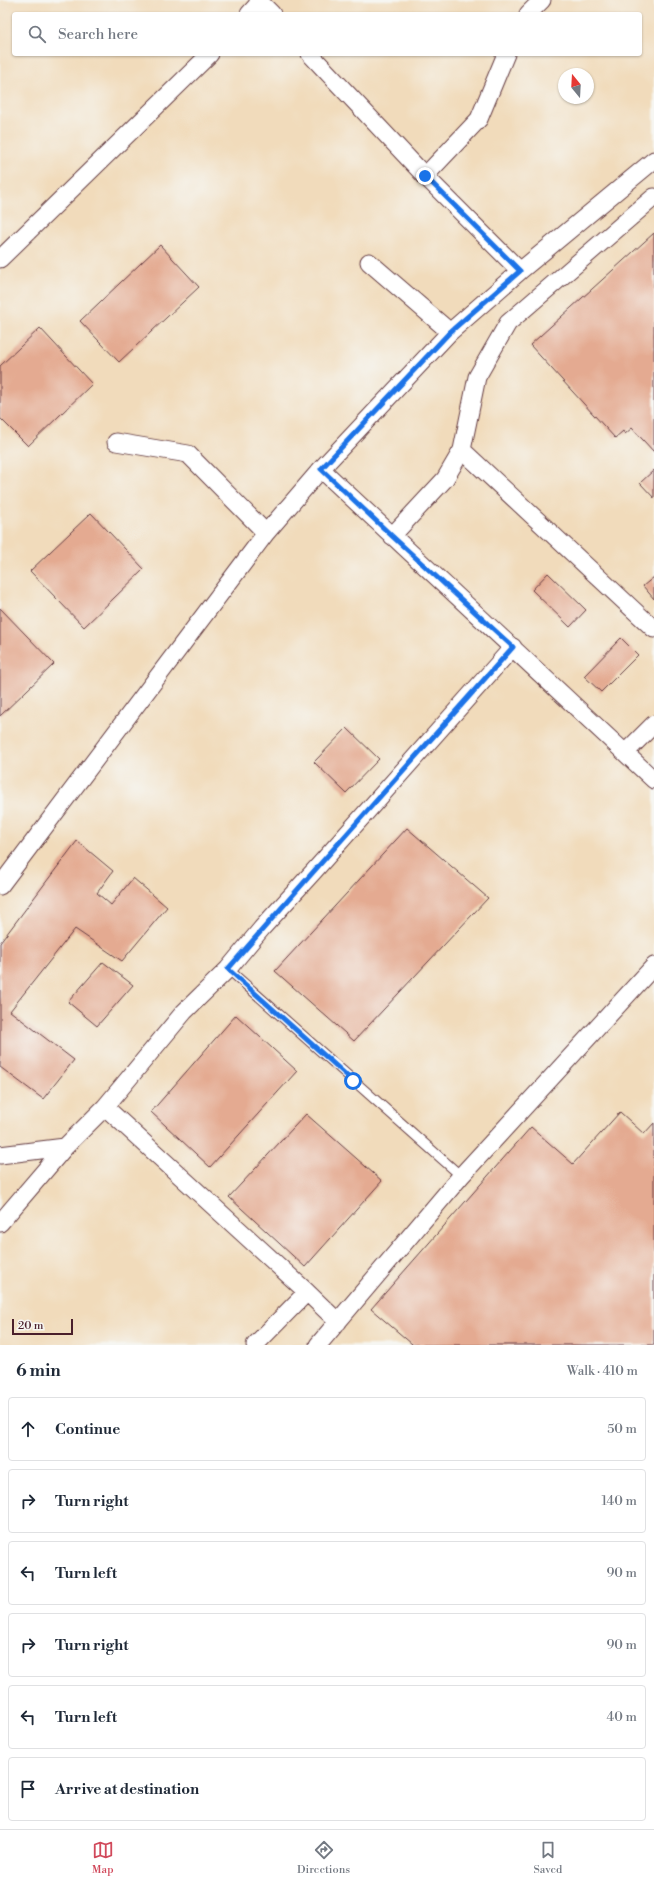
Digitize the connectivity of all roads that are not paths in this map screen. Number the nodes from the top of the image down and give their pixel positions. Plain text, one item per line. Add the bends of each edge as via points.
1 (542, 0) edge
2 (530, 12) edge
3 (208, 56) edge
4 (312, 56) edge
5 (505, 56) edge
6 (654, 160) edge
7 (425, 176) junction
8 (654, 197) edge
9 (0, 259) edge
10 (369, 262) dead end
11 (520, 271) junction
12 (450, 332) junction
13 (116, 442) dead end
14 (462, 450) junction
15 (321, 469) junction
16 (266, 533) junction
17 (392, 536) junction
18 (654, 629) edge
19 (513, 647) junction
20 (654, 724) edge
21 (625, 753) junction
22 (654, 780) edge
23 (0, 886) edge
24 (654, 966) edge
25 (228, 969) junction
26 (105, 1107) junction
27 (65, 1147) junction
28 (0, 1155) edge
29 (461, 1176) junction
30 (0, 1223) edge
31 (307, 1292) junction
32 (338, 1322) junction
33 (255, 1345) edge
34 (318, 1345) edge

1 - 2 street
3 - 9 street
4 - 7 street
5 - 7 street via 479,119
6 - 11 street
7 - 11 street
8 - 14 street via 508,323 477,377
10 - 12 street
11 - 12 street
12 - 15 street
13 - 16 street via 188,454
14 - 17 street via 445,479
14 - 18 street
15 - 16 street
15 - 17 street
16 - 23 street
17 - 19 street
19 - 21 street
19 - 25 street
20 - 21 street
21 - 22 street
24 - 29 street
25 - 26 street via 184,1012
25 - 29 lane
26 - 27 street
26 - 31 street
27 - 28 street
27 - 30 street
29 - 32 street
31 - 32 street
31 - 33 street
32 - 34 street

